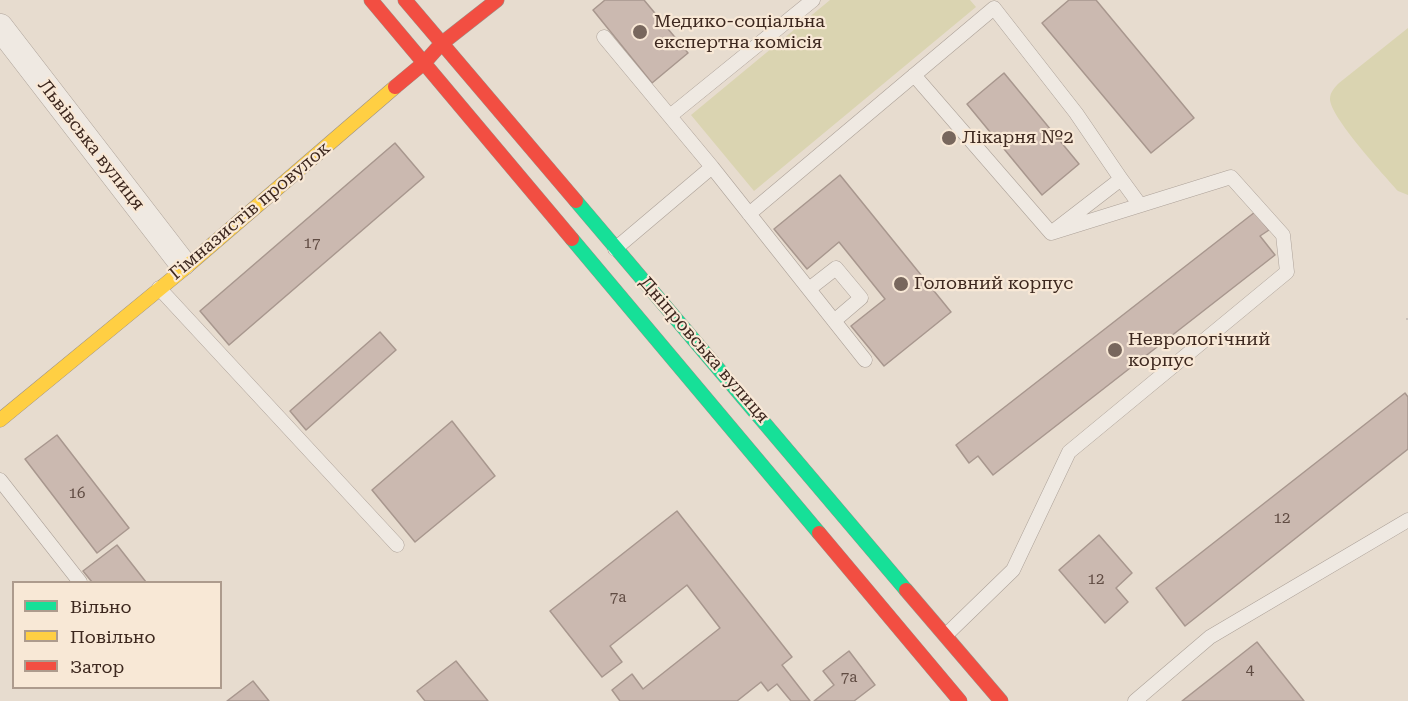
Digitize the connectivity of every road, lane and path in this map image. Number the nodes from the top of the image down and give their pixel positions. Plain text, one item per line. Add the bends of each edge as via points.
1 (371, 0) edge
2 (405, 0) edge
3 (497, 0) edge
4 (813, 0) edge
5 (990, 4) edge
6 (0, 27) edge
7 (604, 37) dead end
8 (441, 44) junction
9 (425, 62) junction
10 (914, 75) junction
11 (670, 116) junction
12 (712, 167) junction
13 (1121, 179) junction
14 (1140, 205) junction
15 (749, 214) junction
16 (1051, 233) junction
17 (616, 248) junction
18 (182, 263) dead end
19 (595, 266) junction
20 (159, 288) junction
21 (809, 289) junction
22 (834, 321) junction
23 (865, 360) dead end
24 (0, 420) edge
25 (0, 480) edge
26 (1408, 520) edge
27 (397, 545) dead end
28 (79, 581) edge
29 (946, 635) junction
30 (921, 655) junction
31 (960, 701) edge
32 (1002, 701) edge
33 (1135, 701) edge

1 - 9 street, Дніпровська вулиця
2 - 8 street, Дніпровська вулиця
3 - 8 street, Гімназистів провулок
4 - 11 lane
5 - 10 lane
5 - 13 lane via 1076,113
6 - 18 street, Львівська вулиця
7 - 11 lane
8 - 9 street, Гімназистів провулок
8 - 17 street, Дніпровська вулиця
9 - 19 street, Дніпровська вулиця
9 - 20 street, Гімназистів провулок
10 - 15 lane
10 - 16 lane
11 - 12 lane
12 - 15 lane
12 - 17 lane
13 - 14 lane
13 - 16 lane
14 - 16 lane
14 - 29 lane via 1231,177 1283,235 1287,272 1069,452 1013,570
15 - 21 lane
17 - 19 lane
17 - 29 street, Дніпровська вулиця
19 - 30 street, Дніпровська вулиця
20 - 24 street, Гімназистів провулок
20 - 27 lane
21 - 22 lane
21 - 22 lane via 836,268 861,298
22 - 23 lane
25 - 28 lane
26 - 33 lane via 1210,637
29 - 30 lane
29 - 32 street, Дніпровська вулиця
30 - 31 street, Дніпровська вулиця

